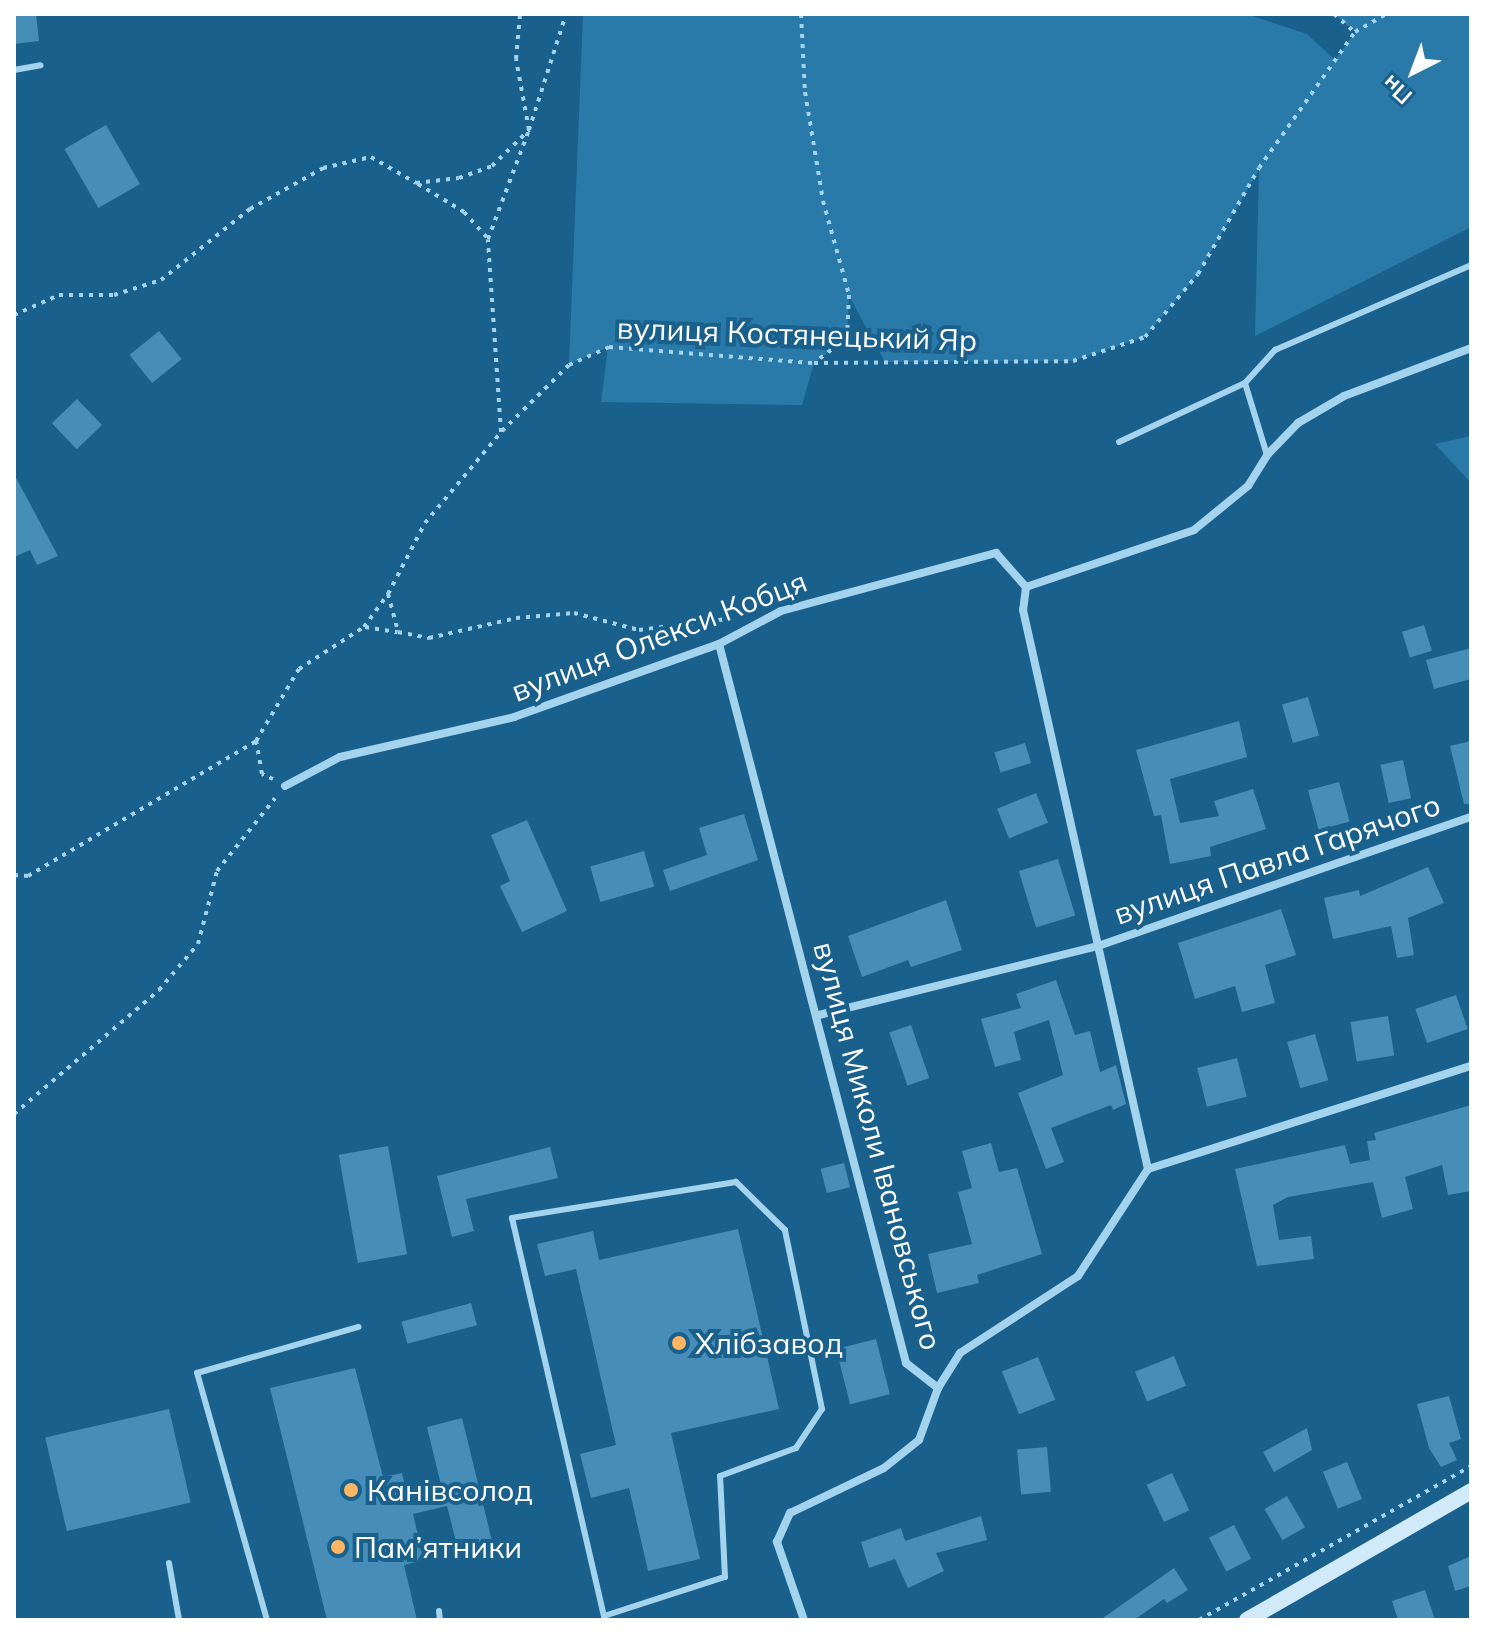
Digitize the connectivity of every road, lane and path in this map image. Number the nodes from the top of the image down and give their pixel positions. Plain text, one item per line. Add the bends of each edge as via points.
1 (520, 14) edge
2 (566, 14) edge
3 (801, 14) edge
4 (1334, 14) edge
5 (1386, 14) edge
6 (1355, 32) junction
7 (41, 65) dead end
8 (14, 70) edge
9 (529, 130) junction
10 (416, 183) junction
11 (488, 239) junction
12 (1471, 265) edge
13 (14, 315) edge
14 (1471, 348) edge
15 (814, 363) junction
16 (1245, 383) junction
17 (501, 432) junction
18 (1119, 442) dead end
19 (1267, 455) junction
20 (1026, 587) junction
21 (388, 594) junction
22 (781, 611) junction
23 (364, 627) junction
24 (398, 632) junction
25 (719, 644) junction
26 (256, 741) junction
27 (285, 786) junction
28 (1471, 817) edge
29 (14, 875) edge
30 (1098, 946) junction
31 (819, 1015) junction
32 (1471, 1066) edge
33 (14, 1114) edge
34 (1148, 1169) junction
35 (359, 1327) dead end
36 (938, 1388) junction
37 (1471, 1466) edge
38 (1471, 1491) edge
39 (169, 1563) dead end
40 (439, 1611) dead end
41 (605, 1618) edge
42 (179, 1620) edge
43 (267, 1620) edge
44 (440, 1620) edge
45 (804, 1620) edge
46 (1199, 1620) edge
47 (1247, 1620) edge

1 - 9 path via 516,59
2 - 9 path
3 - 15 path via 805,92 823,201 849,295 847,338
4 - 6 path
5 - 6 path, вулиця Костянецький Яр
6 - 15 path, вулиця Костянецький Яр via 1259,168 1198,274 1145,337 1073,361
7 - 8 lane
9 - 10 path via 492,166 459,178
9 - 11 path
10 - 11 path via 464,212
10 - 13 path via 371,157 323,168 250,209 161,280 114,295 59,295
11 - 17 path
12 - 16 lane via 1275,350
14 - 19 street via 1344,396 1298,423
15 - 17 path, вулиця Костянецький Яр via 609,347 569,365
16 - 18 lane
16 - 19 lane
17 - 21 path via 425,523
19 - 20 street via 1248,486 1194,530
20 - 22 street, вулиця Олекси Кобця via 996,553
20 - 30 street, вулиця Павла Гарячого via 1023,610
21 - 23 path
21 - 24 path
22 - 24 path via 639,630 574,613 516,618 429,638
22 - 25 street, вулиця Олекси Кобця
23 - 24 path
23 - 26 path via 299,669
25 - 27 street, вулиця Олекси Кобця via 514,717 340,757
25 - 31 street, вулиця Миколи Івановського
26 - 27 path via 262,774
26 - 29 path via 28,876
27 - 33 path via 217,871 198,944 159,990
28 - 30 street, вулиця Павла Гарячого
30 - 31 street, вулиця Павла Гарячого
30 - 34 street, вулиця Павла Гарячого
31 - 36 street, вулиця Миколи Івановського via 906,1363
32 - 34 street
34 - 36 street via 1078,1276 960,1353
35 - 43 lane via 197,1373
36 - 45 street, вулиця Миколи Івановського via 919,1440 884,1468 790,1513 777,1542
37 - 46 path
38 - 47 street
39 - 42 lane
40 - 44 lane
41 - 41 lane via 725,1577 720,1476 796,1448 822,1409 785,1230 736,1182 512,1218

